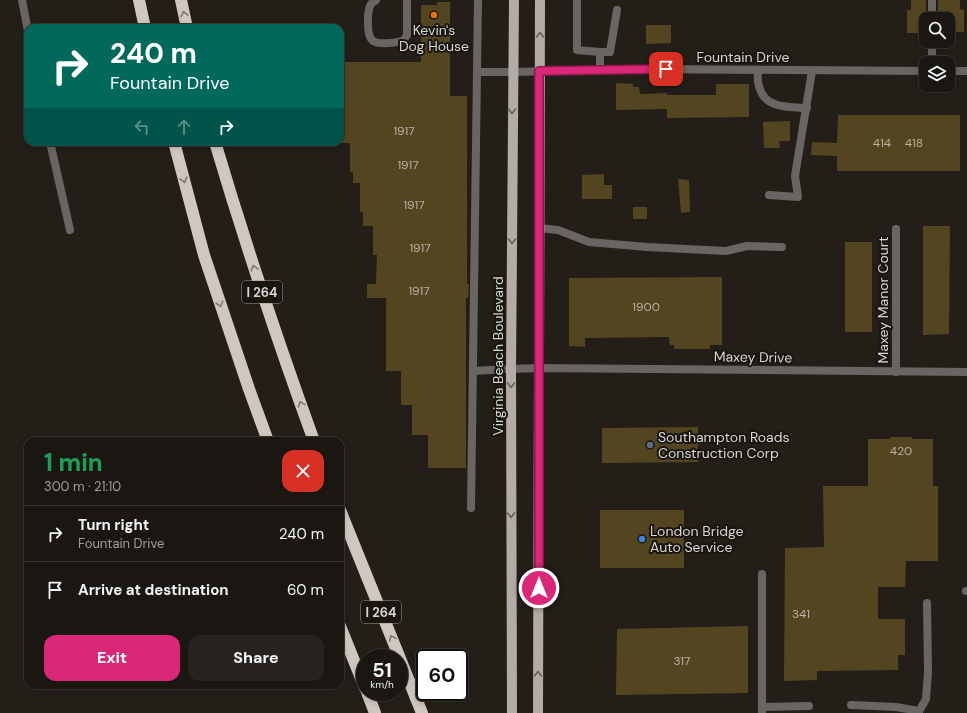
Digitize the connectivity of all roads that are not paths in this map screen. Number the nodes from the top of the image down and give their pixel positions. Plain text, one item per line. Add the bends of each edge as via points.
1 (22, 0) edge
2 (139, 0) edge
3 (181, 0) edge
4 (376, 0) edge
5 (407, 0) edge
6 (478, 0) edge
7 (514, 0) edge
8 (540, 0) edge
9 (577, 0) edge
10 (932, 0) edge
11 (617, 10) dead end
12 (932, 12) edge
13 (27, 24) edge
14 (144, 24) edge
15 (186, 24) edge
16 (600, 52) junction
17 (600, 69) junction
18 (758, 70) junction
19 (539, 71) junction
20 (812, 71) junction
21 (919, 71) edge
22 (955, 71) edge
23 (967, 71) edge
24 (477, 72) junction
25 (513, 72) junction
26 (807, 108) junction
27 (51, 146) edge
28 (175, 146) edge
29 (216, 146) edge
30 (769, 195) dead end
31 (539, 228) junction
32 (896, 229) dead end
33 (70, 230) dead end
34 (782, 247) dead end
35 (539, 368) junction
36 (511, 369) junction
37 (473, 371) junction
38 (896, 372) junction
39 (967, 372) edge
40 (267, 437) edge
41 (313, 437) edge
42 (471, 508) dead end
43 (344, 520) edge
44 (762, 574) dead end
45 (927, 603) dead end
46 (344, 636) edge
47 (356, 666) edge
48 (370, 701) edge
49 (852, 705) dead end
50 (810, 706) dead end
51 (762, 710) edge
52 (918, 712) edge
53 (375, 713) edge
54 (422, 713) edge
55 (512, 713) edge
56 (538, 713) edge

1 - 13 street
2 - 14 highway
15 -> 3 highway
4 - 5 street via 368,12 368,33 369,38 378,43 404,40 407,35
6 - 24 street
7 - 25 main road, Virginia Beach Boulevard
19 -> 8 main road
9 - 16 street via 577,50
10 - 12 street
11 - 16 street via 610,52
16 - 17 street
17 - 18 street, Fountain Drive
17 - 19 street, Fountain Drive
18 - 20 street, Fountain Drive
18 - 26 street via 759,87 764,98 772,104
19 - 25 street, Fountain Drive
19 - 31 main road
20 - 21 street, Fountain Drive
20 - 26 street
22 - 23 street
24 - 25 street, Fountain Drive
24 - 37 street
25 -> 36 main road, Virginia Beach Boulevard
26 - 30 street via 795,176 798,197
27 - 33 street
28 -> 40 highway via 204,255
41 -> 29 highway, I 264 via 272,322
31 - 34 street via 558,230 589,242 647,247 726,251 747,246
31 - 35 main road
32 - 38 street, Maxey Manor Court
35 - 36 street, Maxey Drive
35 - 38 street, Maxey Drive
56 -> 35 main road
36 - 37 street, Maxey Drive
36 -> 55 main road, Virginia Beach Boulevard
37 - 42 street
38 - 39 street, Maxey Drive
54 -> 43 highway, I 264
44 - 51 street
45 - 52 street via 928,679 926,699
46 - 47 highway, I 264
48 - 53 highway
49 - 52 street via 896,707
50 - 51 street

